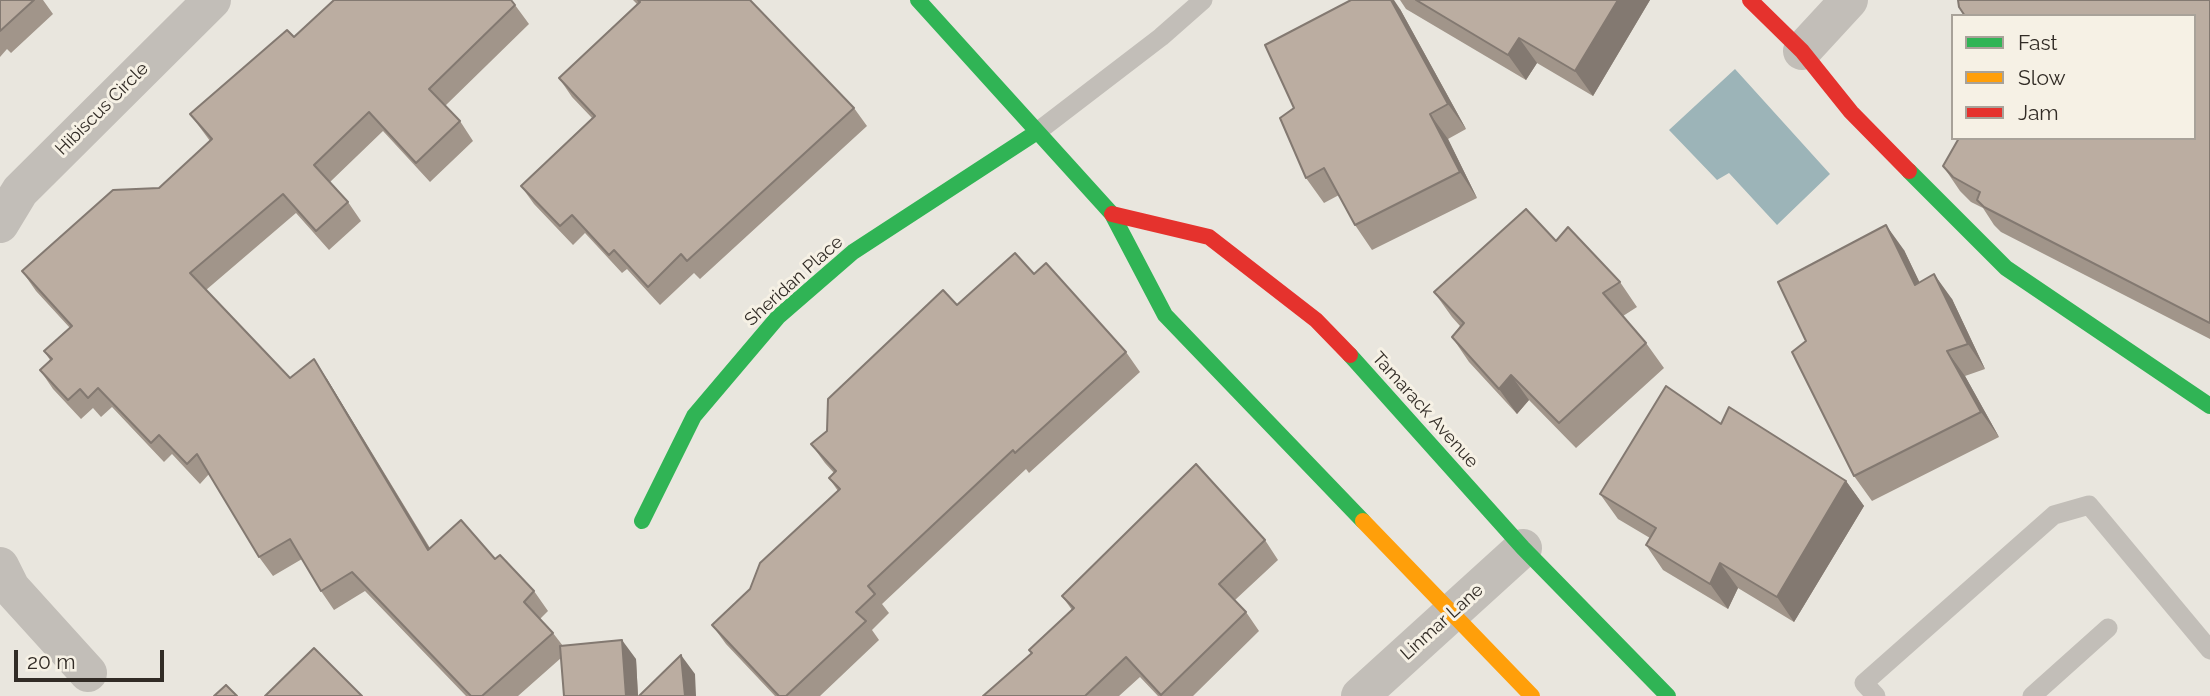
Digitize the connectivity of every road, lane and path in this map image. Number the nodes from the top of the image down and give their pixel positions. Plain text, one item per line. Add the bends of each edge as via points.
1 (212, 0) edge
2 (918, 0) edge
3 (1203, 0) edge
4 (1750, 0) edge
5 (1849, 0) edge
6 (1802, 51) junction
7 (1037, 132) junction
8 (1112, 214) junction
9 (0, 224) edge
10 (2210, 406) edge
11 (642, 521) dead end
12 (1523, 548) junction
13 (0, 566) edge
14 (1451, 614) junction
15 (2108, 628) dead end
16 (2210, 650) edge
17 (88, 673) dead end
18 (1360, 696) edge
19 (1532, 696) edge
20 (1668, 696) edge
21 (1876, 696) edge
22 (2032, 696) edge

1 - 9 street, Hibiscus Circle via 20,191
2 - 7 main road
3 - 7 lane
4 - 6 main road
5 - 6 street
6 - 10 main road via 1851,112 2006,268
7 - 8 main road
7 - 11 main road, Sheridan Place via 853,252 778,317 694,416
8 - 12 main road, Tamarack Avenue via 1209,237 1316,320
8 - 14 main road via 1165,315
12 - 14 street, Linmar Lane
12 - 20 main road, Tamarack Avenue
13 - 17 street via 12,588
14 - 18 street, Linmar Lane
14 - 19 main road
15 - 22 lane
16 - 21 lane via 2089,505 2054,515 1864,683

